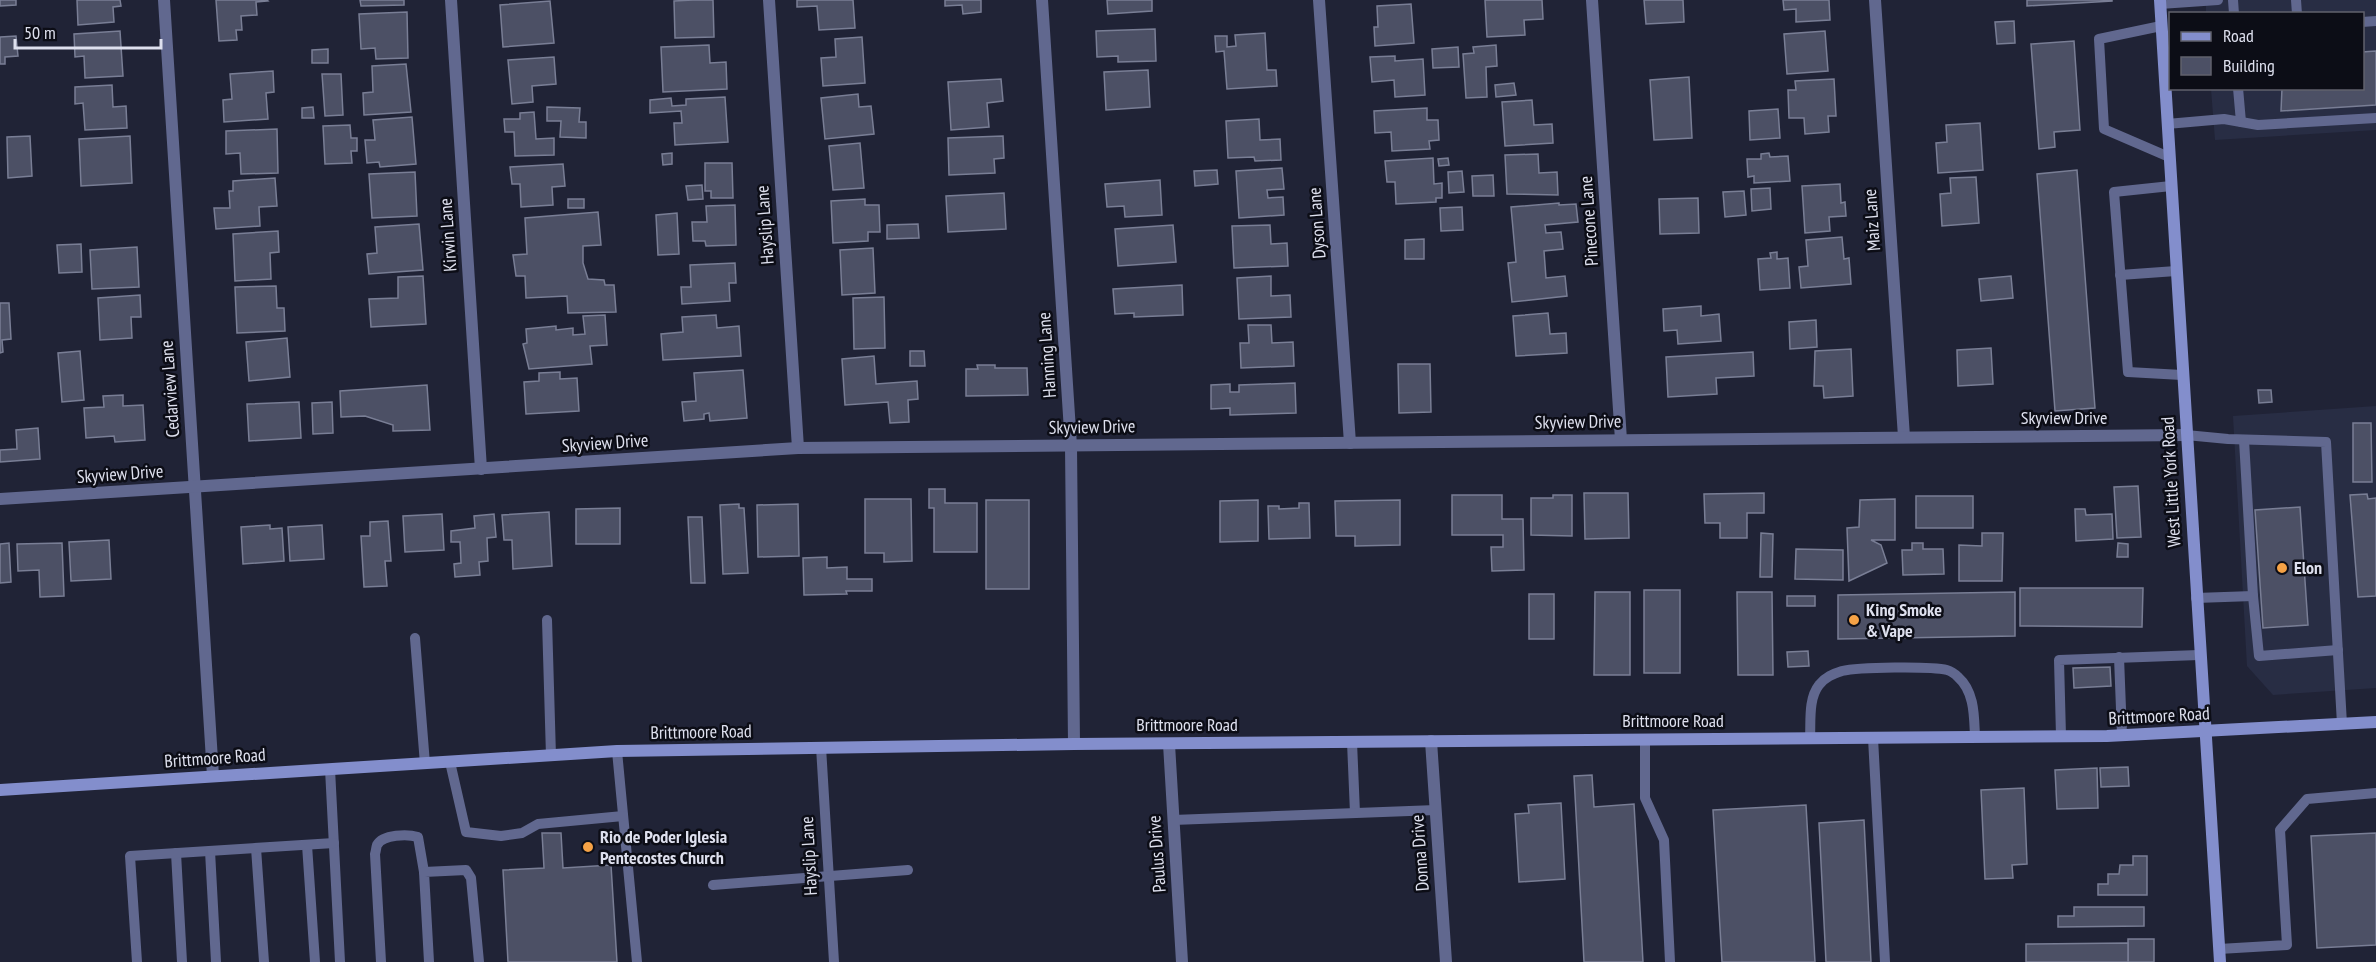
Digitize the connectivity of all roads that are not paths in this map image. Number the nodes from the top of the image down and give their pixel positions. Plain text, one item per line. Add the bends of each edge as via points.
1 (164, 0) edge
2 (451, 0) edge
3 (769, 0) edge
4 (1042, 0) edge
5 (1319, 0) edge
6 (1592, 0) edge
7 (1875, 0) edge
8 (2218, 0) edge
9 (2160, 2) edge
10 (2161, 26) junction
11 (2238, 90) edge
12 (2376, 118) edge
13 (2241, 122) junction
14 (2167, 124) junction
15 (2169, 157) junction
16 (2171, 186) junction
17 (2176, 271) junction
18 (2120, 275) junction
19 (2182, 375) junction
20 (2186, 435) junction
21 (1904, 437) junction
22 (1621, 440) junction
23 (2244, 440) junction
24 (1350, 443) junction
25 (1071, 446) junction
26 (798, 448) junction
27 (481, 469) junction
28 (194, 487) junction
29 (0, 500) edge
30 (2253, 596) junction
31 (2196, 598) junction
32 (547, 620) dead end
33 (415, 638) dead end
34 (2338, 650) junction
35 (2199, 655) junction
36 (2119, 657) junction
37 (2376, 722) edge
38 (2342, 724) junction
39 (2204, 732) junction
40 (2122, 735) junction
41 (2061, 736) junction
42 (1975, 737) junction
43 (1810, 738) junction
44 (1873, 738) junction
45 (1646, 740) junction
46 (1431, 741) junction
47 (1352, 742) junction
48 (1074, 744) junction
49 (1168, 744) junction
50 (821, 747) junction
51 (617, 752) junction
52 (551, 756) junction
53 (450, 762) junction
54 (425, 764) junction
55 (330, 769) junction
56 (213, 776) junction
57 (0, 790) edge
58 (2376, 793) edge
59 (1436, 810) junction
60 (1355, 813) junction
61 (623, 816) junction
62 (1173, 819) junction
63 (334, 843) junction
64 (307, 845) junction
65 (256, 848) junction
66 (210, 851) junction
67 (176, 853) junction
68 (908, 870) dead end
69 (424, 872) junction
70 (829, 876) junction
71 (713, 885) dead end
72 (2219, 949) junction
73 (137, 962) edge
74 (182, 962) edge
75 (216, 962) edge
76 (264, 962) edge
77 (315, 962) edge
78 (340, 962) edge
79 (381, 962) edge
80 (429, 962) edge
81 (479, 962) edge
82 (637, 962) edge
83 (834, 962) edge
84 (1182, 962) edge
85 (1446, 962) edge
86 (1670, 962) edge
87 (1885, 962) edge
88 (2220, 962) edge

1 - 28 street, Cedarview Lane
2 - 27 street, Kirwin Lane
3 - 26 street, Hayslip Lane
4 - 25 street, Hanning Lane
5 - 24 street, Dyson Lane
6 - 22 street, Pinecone Lane
7 - 21 street, Maiz Lane
8 - 9 lane
9 - 10 main road, West Little York Road
10 - 14 main road, West Little York Road
10 - 15 lane via 2099,39 2104,129
11 - 13 lane
12 - 13 lane via 2258,125
13 - 14 lane via 2224,119
14 - 15 main road, West Little York Road
15 - 16 main road, West Little York Road
16 - 17 main road, West Little York Road
16 - 18 lane via 2114,192
17 - 18 lane
17 - 19 main road, West Little York Road
18 - 19 lane via 2128,372
19 - 20 main road, West Little York Road
20 - 21 street, Skyview Drive
20 - 23 lane
20 - 31 main road, West Little York Road
21 - 22 street, Skyview Drive
22 - 24 street, Skyview Drive
23 - 30 lane
23 - 34 lane via 2326,442
24 - 25 street, Skyview Drive
25 - 26 street, Skyview Drive
25 - 48 street, Hanning Lane
26 - 27 street, Skyview Drive
27 - 28 street, Skyview Drive
28 - 29 street, Skyview Drive
28 - 56 street, Cedarview Lane
30 - 31 lane
30 - 34 lane via 2259,656
31 - 35 main road, West Little York Road
32 - 52 lane
33 - 54 lane
34 - 38 lane
35 - 36 lane
35 - 39 main road, West Little York Road
36 - 40 lane
36 - 41 lane via 2060,660
37 - 38 main road, Brittmoore Road
38 - 39 main road, Brittmoore Road
39 - 40 main road, Brittmoore Road
39 - 72 main road, West Little York Road
40 - 41 main road, Brittmoore Road
41 - 42 main road, Brittmoore Road
42 - 43 lane via 1969,692 1950,670 1932,667 1845,670 1829,675 1812,700
42 - 44 main road, Brittmoore Road
43 - 44 main road, Brittmoore Road
43 - 45 main road, Brittmoore Road
44 - 87 lane
45 - 46 main road, Brittmoore Road
45 - 86 lane via 1645,798 1664,840
46 - 47 main road, Brittmoore Road
46 - 59 street, Donna Drive
47 - 49 main road, Brittmoore Road
47 - 60 lane
48 - 49 main road, Brittmoore Road
48 - 50 main road, Brittmoore Road
49 - 62 street, Paulus Drive
50 - 51 main road, Brittmoore Road
50 - 70 lane, Hayslip Lane
51 - 52 main road, Brittmoore Road
51 - 61 lane
52 - 53 main road, Brittmoore Road
53 - 54 main road, Brittmoore Road
53 - 61 lane via 466,832 501,836 522,833 538,824
54 - 55 main road, Brittmoore Road
55 - 56 main road, Brittmoore Road
55 - 63 lane
56 - 57 main road, Brittmoore Road
58 - 72 lane via 2307,799 2280,830 2287,945
59 - 60 lane
59 - 85 street, Donna Drive
60 - 62 lane
61 - 82 lane
62 - 84 street, Paulus Drive
63 - 64 lane
63 - 78 lane
64 - 65 lane
64 - 77 lane
65 - 66 lane
65 - 76 lane
66 - 67 lane
66 - 75 lane
67 - 73 lane via 130,856
67 - 74 lane
68 - 70 lane
69 - 79 lane via 418,837 384,838 377,843
69 - 80 lane
69 - 81 lane via 458,869 470,873
70 - 71 lane
70 - 83 lane, Hayslip Lane
72 - 88 main road, West Little York Road

